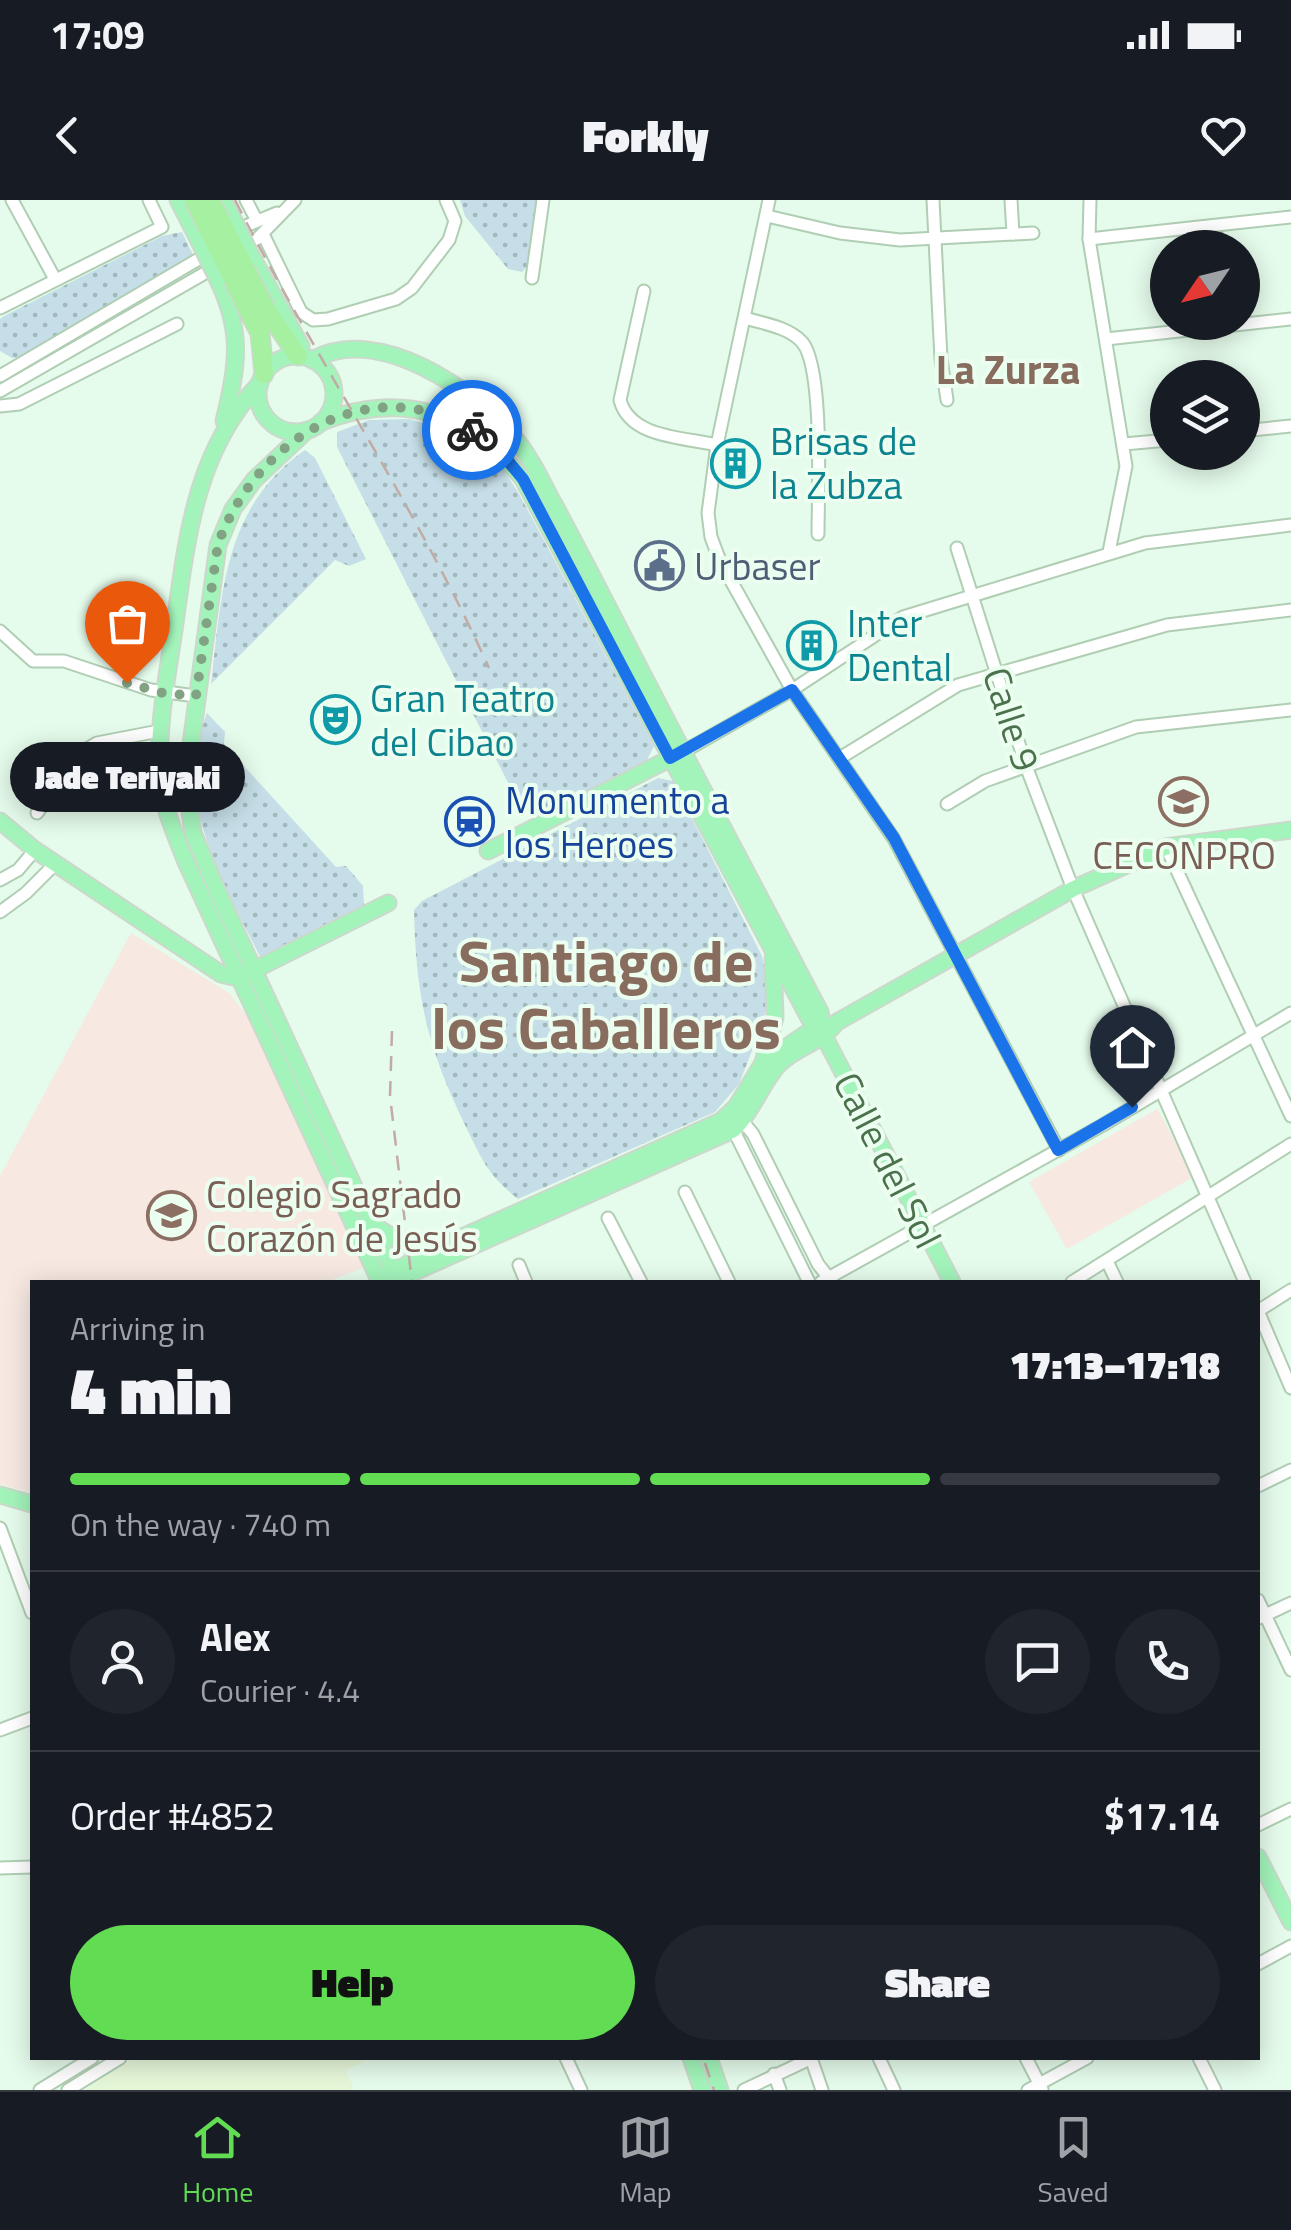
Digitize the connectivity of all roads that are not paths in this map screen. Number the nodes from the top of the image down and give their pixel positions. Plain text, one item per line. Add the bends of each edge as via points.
1 (12, 200) edge
2 (149, 200) edge
3 (178, 200) edge
4 (194, 200) edge
5 (210, 200) edge
6 (224, 200) edge
7 (246, 200) edge
8 (294, 200) edge
9 (446, 200) edge
10 (543, 200) edge
11 (770, 200) edge
12 (934, 200) edge
13 (1012, 200) edge
14 (1090, 200) edge
15 (281, 212) junction
16 (768, 216) junction
17 (1291, 217) edge
18 (246, 222) junction
19 (1033, 233) dead end
20 (1012, 234) junction
21 (936, 238) junction
22 (1089, 239) junction
23 (197, 260) dead end
24 (211, 276) junction
25 (532, 278) dead end
26 (55, 279) junction
27 (644, 291) dead end
28 (0, 308) edge
29 (251, 317) junction
30 (746, 318) junction
31 (1291, 319) edge
32 (177, 324) dead end
33 (1106, 339) junction
34 (306, 358) junction
35 (262, 379) junction
36 (1, 383) edge
37 (948, 400) dead end
38 (0, 406) edge
39 (314, 426) junction
40 (1291, 426) edge
41 (1260, 429) edge
42 (221, 434) junction
43 (1150, 442) edge
44 (1124, 444) junction
45 (717, 445) junction
46 (1291, 525) edge
47 (818, 534) dead end
48 (957, 548) dead end
49 (570, 550) junction
50 (1109, 552) junction
51 (972, 595) junction
52 (1291, 610) edge
53 (0, 632) edge
54 (998, 674) junction
55 (792, 690) junction
56 (163, 693) junction
57 (196, 696) junction
58 (1291, 710) edge
59 (160, 731) junction
60 (676, 755) junction
61 (840, 758) junction
62 (1026, 766) junction
63 (947, 804) dead end
64 (37, 813) dead end
65 (0, 820) edge
66 (1291, 830) edge
67 (1166, 847) junction
68 (35, 850) junction
69 (488, 851) dead end
70 (56, 864) junction
71 (0, 880) edge
72 (1073, 889) junction
73 (388, 904) dead end
74 (0, 912) edge
75 (770, 944) junction
76 (955, 954) junction
77 (254, 970) junction
78 (238, 978) junction
79 (1291, 1013) edge
80 (825, 1028) junction
81 (1254, 1034) junction
82 (763, 1063) junction
83 (1160, 1090) junction
84 (1291, 1116) edge
85 (734, 1119) junction
86 (1291, 1144) edge
87 (1058, 1150) junction
88 (685, 1192) dead end
89 (1209, 1198) junction
90 (608, 1218) dead end
91 (372, 1223) junction
92 (922, 1226) junction
93 (434, 1250) junction
94 (1108, 1261) junction
95 (519, 1266) dead end
96 (390, 1280) edge
97 (525, 1280) edge
98 (640, 1280) edge
99 (728, 1280) edge
100 (808, 1280) edge
101 (826, 1280) edge
102 (829, 1280) edge
103 (951, 1280) edge
104 (1075, 1280) edge
105 (1116, 1280) edge
106 (1244, 1280) edge
107 (1291, 1290) edge
108 (1260, 1310) edge
109 (1260, 1316) edge
110 (1291, 1388) edge
111 (1291, 1470) edge
112 (1260, 1485) edge
113 (0, 1495) edge
114 (30, 1503) edge
115 (0, 1528) edge
116 (1291, 1603) edge
117 (30, 1607) edge
118 (1261, 1617) edge
119 (1291, 1670) edge
120 (30, 1719) edge
121 (0, 1730) edge
122 (1291, 1809) edge
123 (1260, 1824) edge
124 (1260, 1861) edge
125 (30, 1867) edge
126 (0, 1868) edge
127 (1291, 1922) edge
128 (1291, 1946) edge
129 (1260, 1963) edge
130 (89, 2060) edge
131 (117, 2060) edge
132 (567, 2060) edge
133 (692, 2060) edge
134 (709, 2060) edge
135 (806, 2060) edge
136 (812, 2060) edge
137 (881, 2060) edge
138 (1027, 2060) edge
139 (1084, 2060) edge
140 (1200, 2060) edge
141 (774, 2074) junction
142 (1037, 2088) edge
143 (40, 2090) edge
144 (68, 2090) edge
145 (581, 2090) edge
146 (702, 2090) edge
147 (720, 2090) edge
148 (744, 2090) edge
149 (780, 2090) edge
150 (822, 2090) edge
151 (894, 2090) edge
152 (1215, 2090) edge

1 - 26 street
2 - 26 street via 162,227
3 - 24 main road, bridge
4 - 29 highway, bridge
5 - 29 highway, bridge
6 - 18 main road
7 - 18 street
8 - 15 street
9 - 15 street via 455,221 449,240 412,288 328,320 301,312 259,237
10 - 25 street
11 - 16 street
12 - 21 street
13 - 20 street
14 - 22 street
15 - 18 street
16 - 21 street via 885,238
16 - 30 street
17 - 22 street
18 - 34 main road, bridge via 252,257
19 - 20 street
20 - 21 street
21 - 37 street
22 - 33 street
23 - 36 street
24 - 29 main road
24 - 36 street
26 - 28 street
27 - 45 street via 623,411 638,427
29 - 34 highway
29 - 35 highway via 260,333
29 - 42 main road
30 - 45 street
30 - 47 street via 784,329 810,357
31 - 33 street
32 - 38 street via 18,404
33 - 44 street
34 - 35 main road via 278,360
34 - 39 main road via 323,368 333,386 332,407
34 - 49 main road, Calle del Sol via 350,350 400,358 474,398 519,443
35 - 39 main road via 266,416 284,430
35 - 42 main road
39 - 49 main road, Calle del Sol via 406,408 472,430 523,479
39 - 57 main road via 254,480 224,527
40 - 41 street
42 - 56 main road via 189,524
43 - 44 street
44 - 50 street via 1126,466
45 - 55 street via 711,538
46 - 50 street
48 - 51 street, Calle 9
49 - 60 main road, Calle del Sol
50 - 51 street
51 - 54 street, Calle 9
51 - 55 street via 903,617
52 - 54 street via 1167,625
53 - 56 street via 33,661 64,660
54 - 61 street via 934,698
54 - 62 street, Calle 9
55 - 60 street
55 - 61 street
56 - 57 street
56 - 59 main road
57 - 77 main road via 187,808 202,858
58 - 62 street via 1136,727
59 - 64 street via 82,752
59 - 78 main road via 160,777 172,827
60 - 69 main road
60 - 75 main road, Calle del Sol
60 - 80 main road, Calle del Sol
61 - 76 street via 894,838
62 - 63 street
62 - 72 street, Calle 9
65 - 68 main road
66 - 67 main road
67 - 72 main road
67 - 81 street
68 - 70 main road
68 - 71 street
70 - 74 street
70 - 78 main road via 221,974
72 - 76 main road
72 - 83 street, Calle 9
73 - 77 main road
75 - 80 main road, Calle del Sol
75 - 82 main road via 776,1003
76 - 80 main road
76 - 87 street
77 - 78 main road
77 - 91 main road
78 - 96 main road
79 - 81 street
80 - 82 main road
80 - 85 main road via 780,1063
80 - 92 main road, Calle del Sol
81 - 83 street
81 - 84 street
82 - 85 main road
83 - 87 street
83 - 89 street, Calle 9
85 - 93 main road
85 - 96 main road
85 - 100 street
85 - 101 street via 753,1134
86 - 89 street
87 - 92 street
88 - 99 street
89 - 94 street
89 - 106 street, Calle 9
90 - 98 street
91 - 93 main road via 396,1241
91 - 96 main road
92 - 102 street
92 - 103 main road, Calle del Sol
93 - 96 main road
94 - 104 street
94 - 105 street
95 - 97 street
107 - 108 street
109 - 110 street
111 - 112 street
113 - 114 main road
115 - 117 street
116 - 118 street
118 - 119 street
120 - 121 street
122 - 123 street
124 - 127 main road
125 - 126 street
128 - 129 street
130 - 143 street
131 - 144 street
132 - 145 street
133 - 146 main road
134 - 147 main road
135 - 141 street
136 - 150 street
137 - 151 street
138 - 142 street
139 - 142 street
140 - 152 street
141 - 148 street
141 - 149 street

